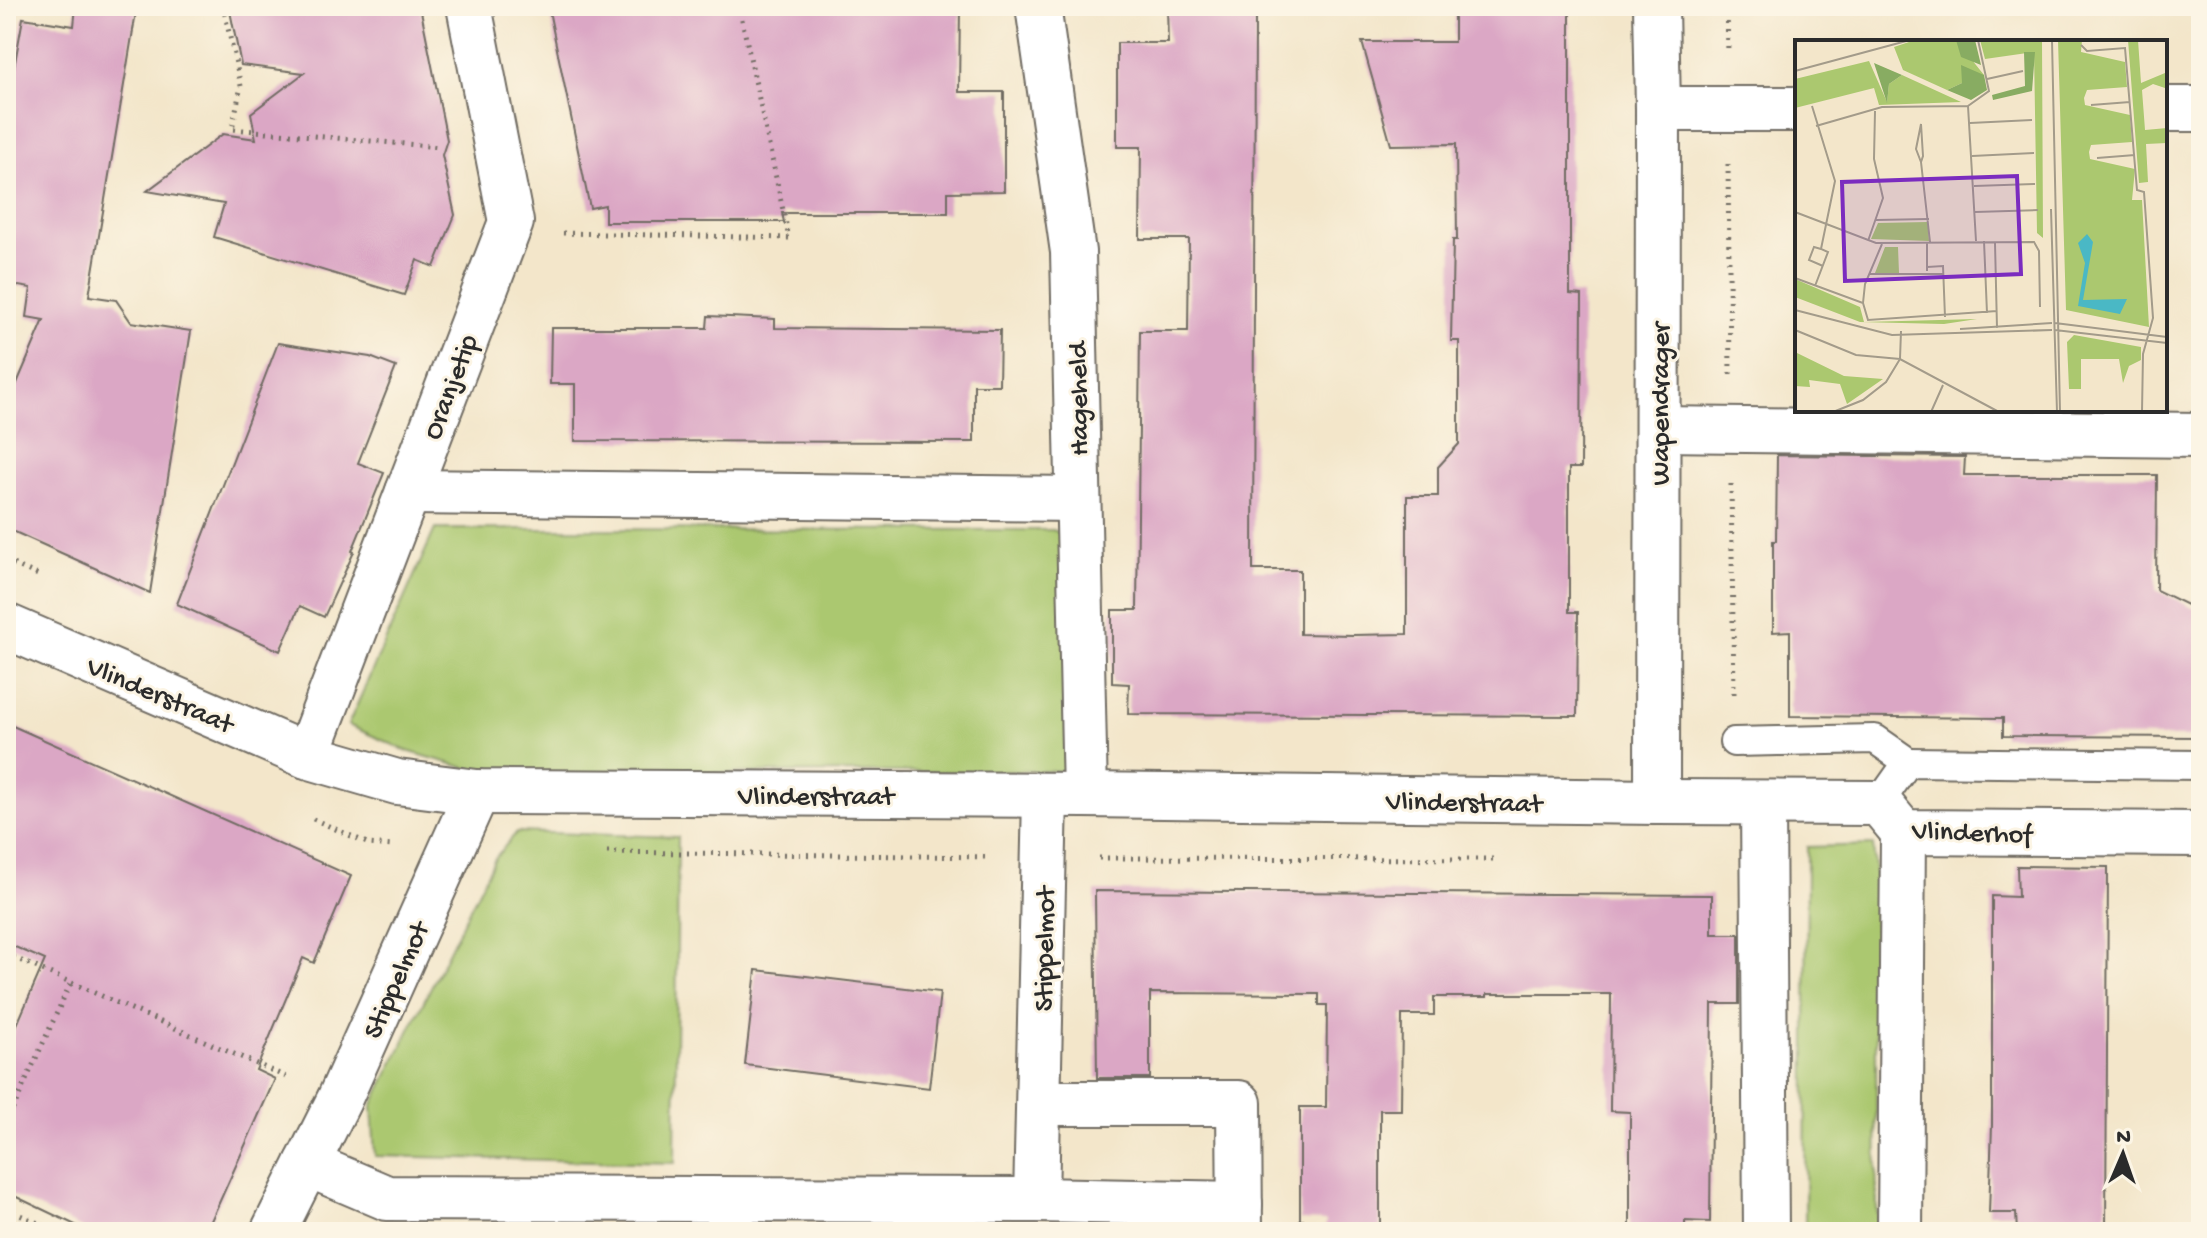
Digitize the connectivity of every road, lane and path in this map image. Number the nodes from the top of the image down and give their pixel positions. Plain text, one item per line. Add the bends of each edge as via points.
1 (223, 6) edge
2 (469, 6) edge
3 (739, 6) edge
4 (1038, 6) edge
5 (1656, 6) edge
6 (1658, 109) junction
7 (1795, 109) edge
8 (2167, 109) edge
9 (2201, 109) edge
10 (497, 152) junction
11 (506, 232) junction
12 (1658, 429) junction
13 (2201, 435) edge
14 (408, 492) junction
15 (1078, 499) junction
16 (6, 626) edge
17 (1734, 742) dead end
18 (307, 756) junction
19 (1908, 762) junction
20 (2201, 765) edge
21 (477, 792) junction
22 (1065, 795) junction
23 (1657, 802) junction
24 (1763, 803) junction
25 (1891, 817) junction
26 (2201, 834) edge
27 (6, 954) edge
28 (71, 982) junction
29 (339, 1100) junction
30 (1039, 1103) junction
31 (6, 1124) edge
32 (307, 1164) junction
33 (1036, 1200) junction
34 (6, 1209) edge
35 (1240, 1218) edge
36 (59, 1232) edge
37 (273, 1232) edge
38 (1766, 1232) edge
39 (1900, 1232) edge

1 - 10 path via 241,86 232,129
2 - 10 street, Oranjetip
3 - 11 path via 789,238
4 - 15 street, Hageheld via 1073,252
5 - 6 street, Wapendrager
6 - 7 street
6 - 12 street, Wapendrager
8 - 9 street
10 - 11 street, Oranjetip via 511,222
11 - 14 street, Oranjetip
12 - 13 street
12 - 23 street, Wapendrager
14 - 15 street
14 - 18 street, Oranjetip
15 - 22 street, Hageheld
16 - 18 street, Vlinderstraat
17 - 19 lane via 1875,739
18 - 21 street, Vlinderstraat via 397,782
19 - 20 lane
19 - 25 lane
21 - 22 street, Vlinderstraat
21 - 29 street, Stippelmot
22 - 23 street, Vlinderstraat
22 - 30 street, Stippelmot
23 - 24 street, Vlinderhof
24 - 25 street, Vlinderhof
24 - 38 street
25 - 26 street, Vlinderhof
25 - 39 street
27 - 28 path
28 - 29 path
28 - 31 path
29 - 32 street, Stippelmot
30 - 33 street, Stippelmot
30 - 35 street via 1239,1103
32 - 33 street via 387,1198
32 - 37 street, Stippelmot
33 - 35 street
34 - 36 path

